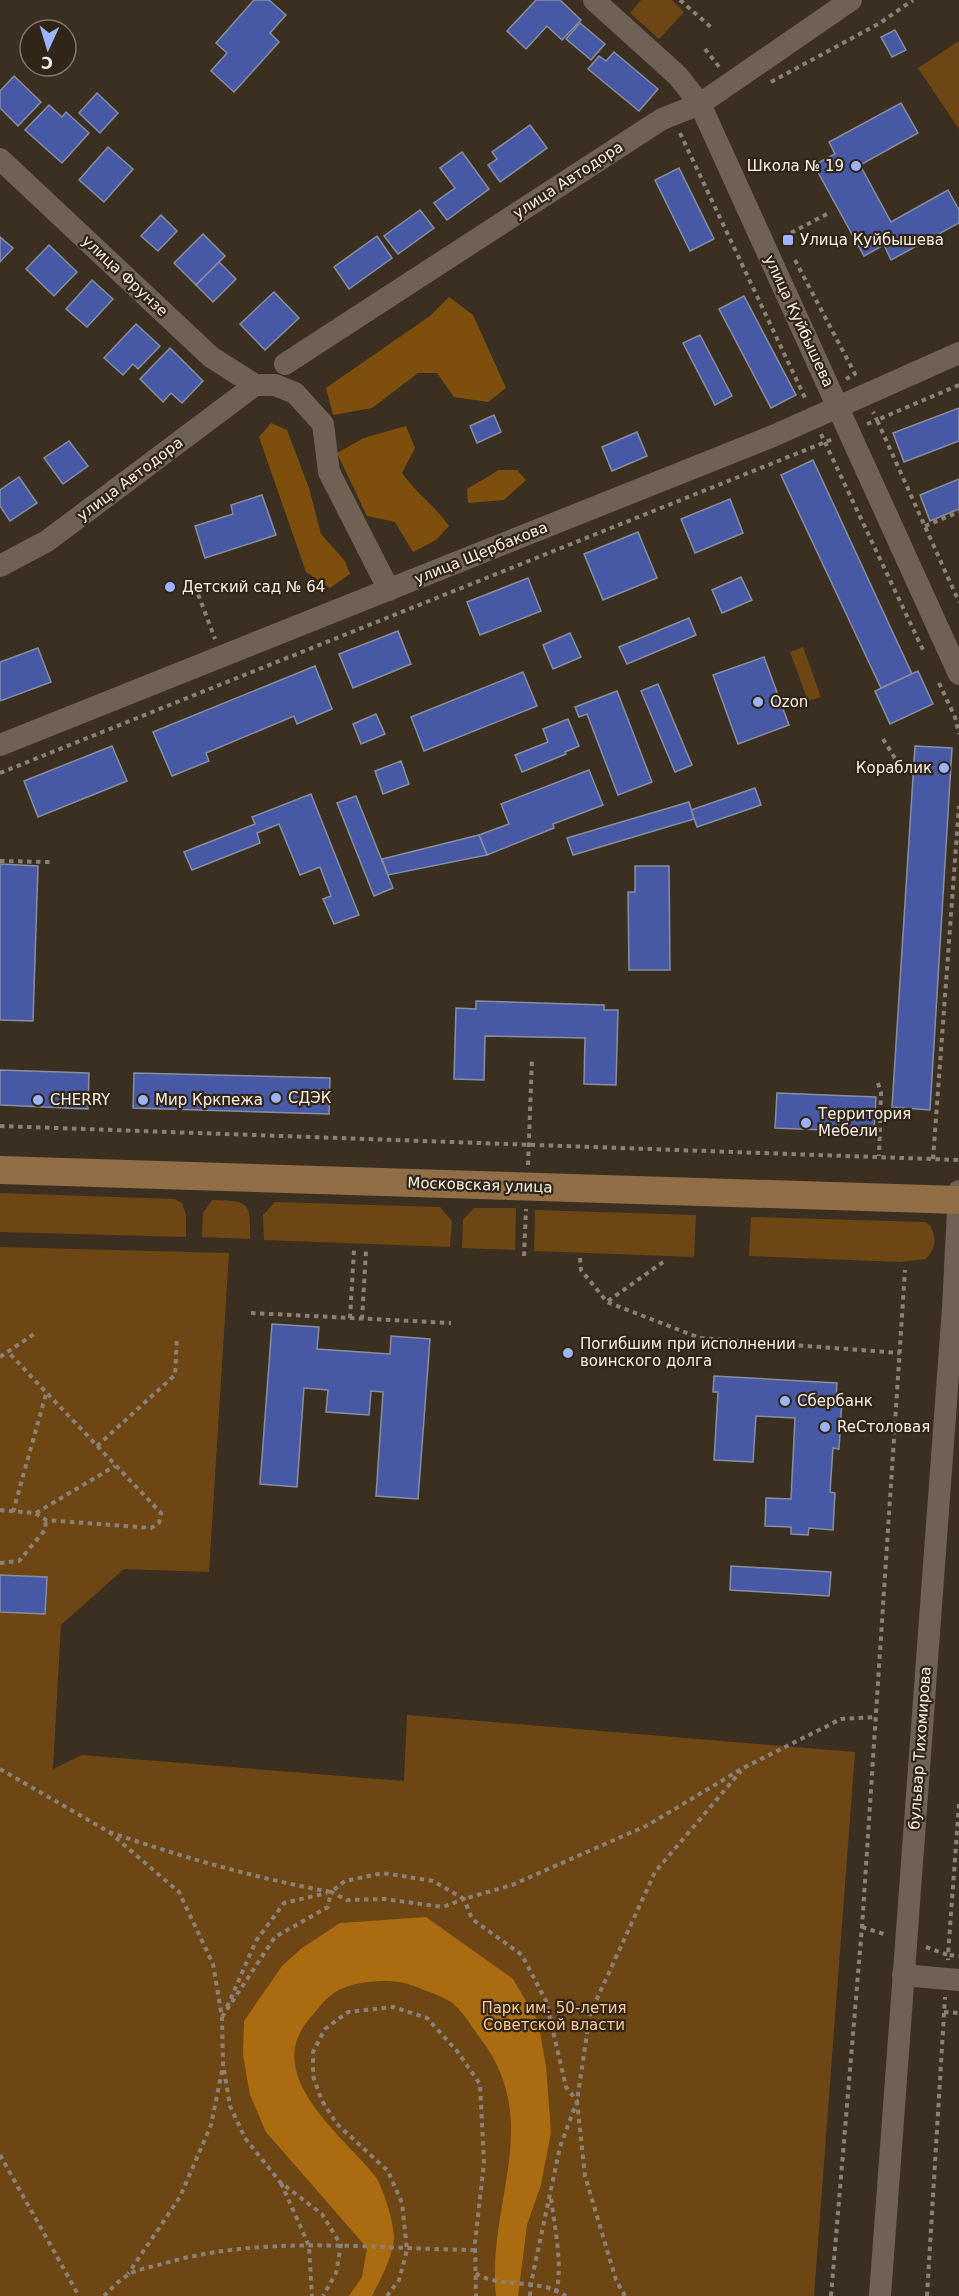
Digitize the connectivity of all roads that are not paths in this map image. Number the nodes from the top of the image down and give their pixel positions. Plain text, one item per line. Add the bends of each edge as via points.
1 (594, 0) edge
2 (850, 0) edge
3 (700, 104) junction
4 (0, 159) edge
5 (959, 353) edge
6 (285, 364) dead end
7 (255, 385) junction
8 (835, 396) junction
9 (0, 566) edge
10 (389, 590) junction
11 (959, 674) edge
12 (0, 745) edge
13 (0, 1170) edge
14 (959, 1191) edge
15 (959, 1200) edge
16 (903, 1976) junction
17 (953, 1979) edge
18 (880, 2296) edge

1 - 3 street, улица Куйбышева via 678,76
2 - 3 street, улица Автодора
3 - 6 street, улица Автодора via 662,119
3 - 8 street, улица Куйбышева
4 - 7 street, улица Фрунзе via 211,357
5 - 8 street, улица Щербакова
7 - 9 street, улица Автодора via 48,541
7 - 10 street via 275,385 295,393 323,423 329,472
8 - 10 street, улица Щербакова via 763,440
8 - 11 street, улица Куйбышева
10 - 12 street, улица Щербакова
13 - 15 main road, Московская улица
14 - 15 street
15 - 16 street, бульвар Тихомирова
16 - 17 street
16 - 18 street, бульвар Тихомирова

